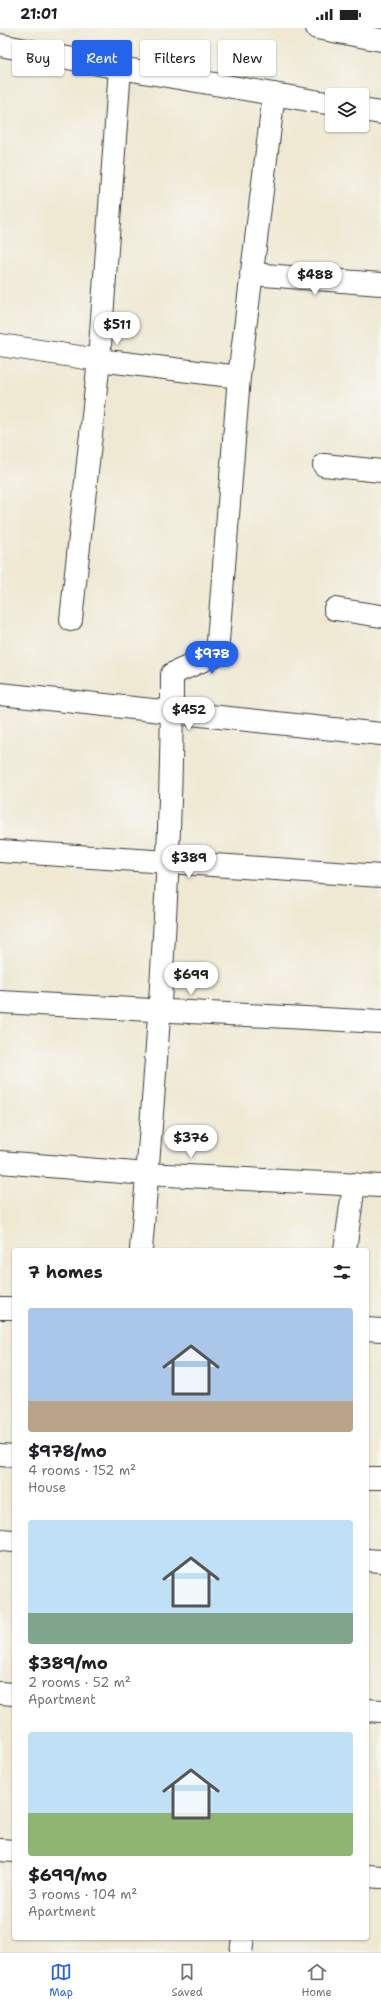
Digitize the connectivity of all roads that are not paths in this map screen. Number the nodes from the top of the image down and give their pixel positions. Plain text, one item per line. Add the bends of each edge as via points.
1 (317, 28) edge
2 (381, 40) edge
3 (0, 45) edge
4 (72, 59) edge
5 (132, 70) edge
6 (119, 76) edge
7 (274, 94) junction
8 (325, 103) edge
9 (369, 111) edge
10 (381, 113) edge
11 (251, 274) junction
12 (381, 284) edge
13 (0, 345) edge
14 (99, 360) junction
15 (239, 377) junction
16 (324, 465) dead end
17 (381, 471) edge
18 (335, 609) dead end
19 (381, 616) edge
20 (71, 620) dead end
21 (0, 694) edge
22 (172, 712) junction
23 (381, 734) edge
24 (0, 851) edge
25 (169, 861) junction
26 (381, 876) edge
27 (0, 1002) edge
28 (160, 1011) junction
29 (381, 1022) edge
30 (0, 1162) edge
31 (147, 1174) junction
32 (354, 1184) junction
33 (381, 1186) edge
34 (141, 1248) edge
35 (345, 1248) edge
36 (0, 1308) edge
37 (12, 1308) edge
38 (369, 1329) edge
39 (381, 1330) edge
40 (0, 1455) edge
41 (12, 1456) edge
42 (369, 1478) edge
43 (381, 1478) edge
44 (0, 1540) edge
45 (12, 1541) edge
46 (369, 1560) edge
47 (381, 1560) edge
48 (0, 1693) edge
49 (12, 1694) edge
50 (369, 1710) edge
51 (381, 1711) edge
52 (0, 1850) edge
53 (12, 1851) edge
54 (369, 1876) edge
55 (381, 1877) edge
56 (243, 1940) edge
57 (241, 1952) edge

1 - 2 street
3 - 4 street
5 - 7 street
6 - 14 street
7 - 8 street
7 - 11 street
9 - 10 street
11 - 12 street
11 - 15 street
13 - 14 street
14 - 15 street
14 - 20 street
15 - 22 street via 217,654 172,674
16 - 17 street
18 - 19 street
21 - 22 street
22 - 23 street
22 - 25 street
24 - 25 street
25 - 26 street
25 - 28 street
27 - 28 street
28 - 29 street
28 - 31 street
30 - 31 street
31 - 32 street
31 - 34 street
32 - 33 street
32 - 35 street
36 - 37 street
38 - 39 street
40 - 41 street
42 - 43 street
44 - 45 street
46 - 47 street
48 - 49 street
50 - 51 street
52 - 53 street
54 - 55 street
56 - 57 street

